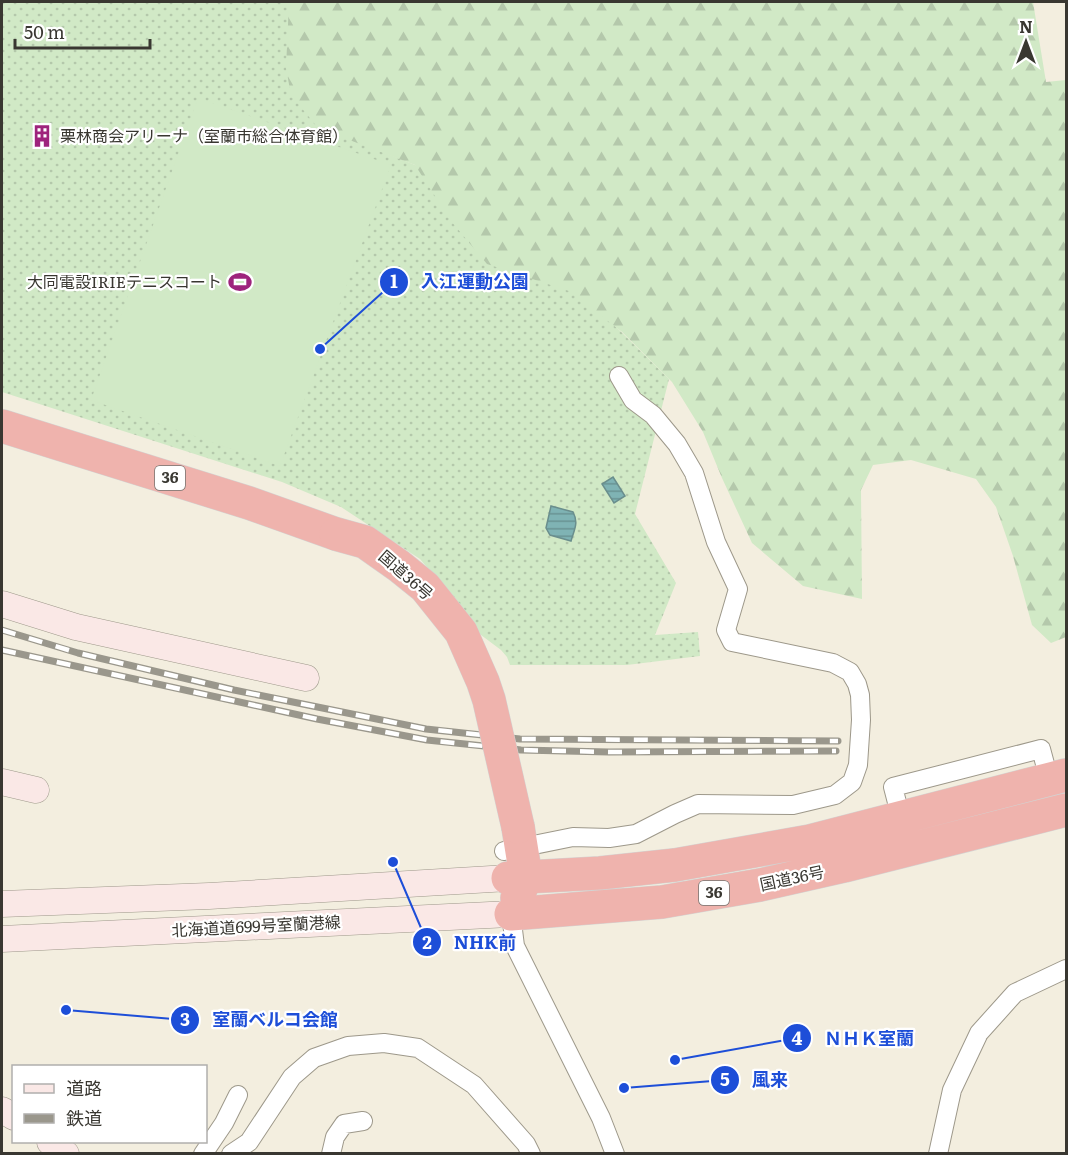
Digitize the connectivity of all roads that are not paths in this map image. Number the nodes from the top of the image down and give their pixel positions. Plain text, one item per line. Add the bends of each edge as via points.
1 (619, 376) dead end
2 (2, 426) edge
3 (2, 604) edge
4 (306, 678) dead end
5 (1058, 777) edge
6 (2, 782) edge
7 (36, 790) dead end
8 (1066, 810) edge
9 (513, 851) junction
10 (2, 904) edge
11 (511, 914) junction
12 (2, 939) edge
13 (1066, 969) edge
14 (238, 1095) dead end
15 (357, 1128) dead end
16 (51, 1143) edge
17 (66, 1154) edge
18 (203, 1154) edge
19 (231, 1154) edge
20 (331, 1154) edge
21 (531, 1154) edge
22 (615, 1154) edge
23 (938, 1154) edge

1 - 9 street via 633,400 653,415 677,444 694,473 716,542 738,589 726,630 732,642 833,663 850,672 860,695 858,765 852,782 835,795 793,805 698,804 636,834 573,837
2 - 9 highway, 国道36号 / 36, bridge via 365,542 425,587 461,632 483,682
3 - 4 main road via 76,627
5 - 9 highway, 国道36号 / 36 via 810,841 675,865 600,873
6 - 7 main road
8 - 11 highway, 国道36号 / 36 via 760,885 662,902
9 - 10 main road, 北海道道699号室蘭港線 via 209,896
9 - 11 highway
11 - 12 main road, 北海道道699号室蘭港線
11 - 22 street via 515,946
13 - 23 street via 1015,993 979,1033 952,1090
14 - 18 street
15 - 20 street via 344,1124 335,1137
16 - 17 main road
19 - 21 street via 249,1142 292,1077 314,1058 348,1046 384,1043 418,1048 474,1084

